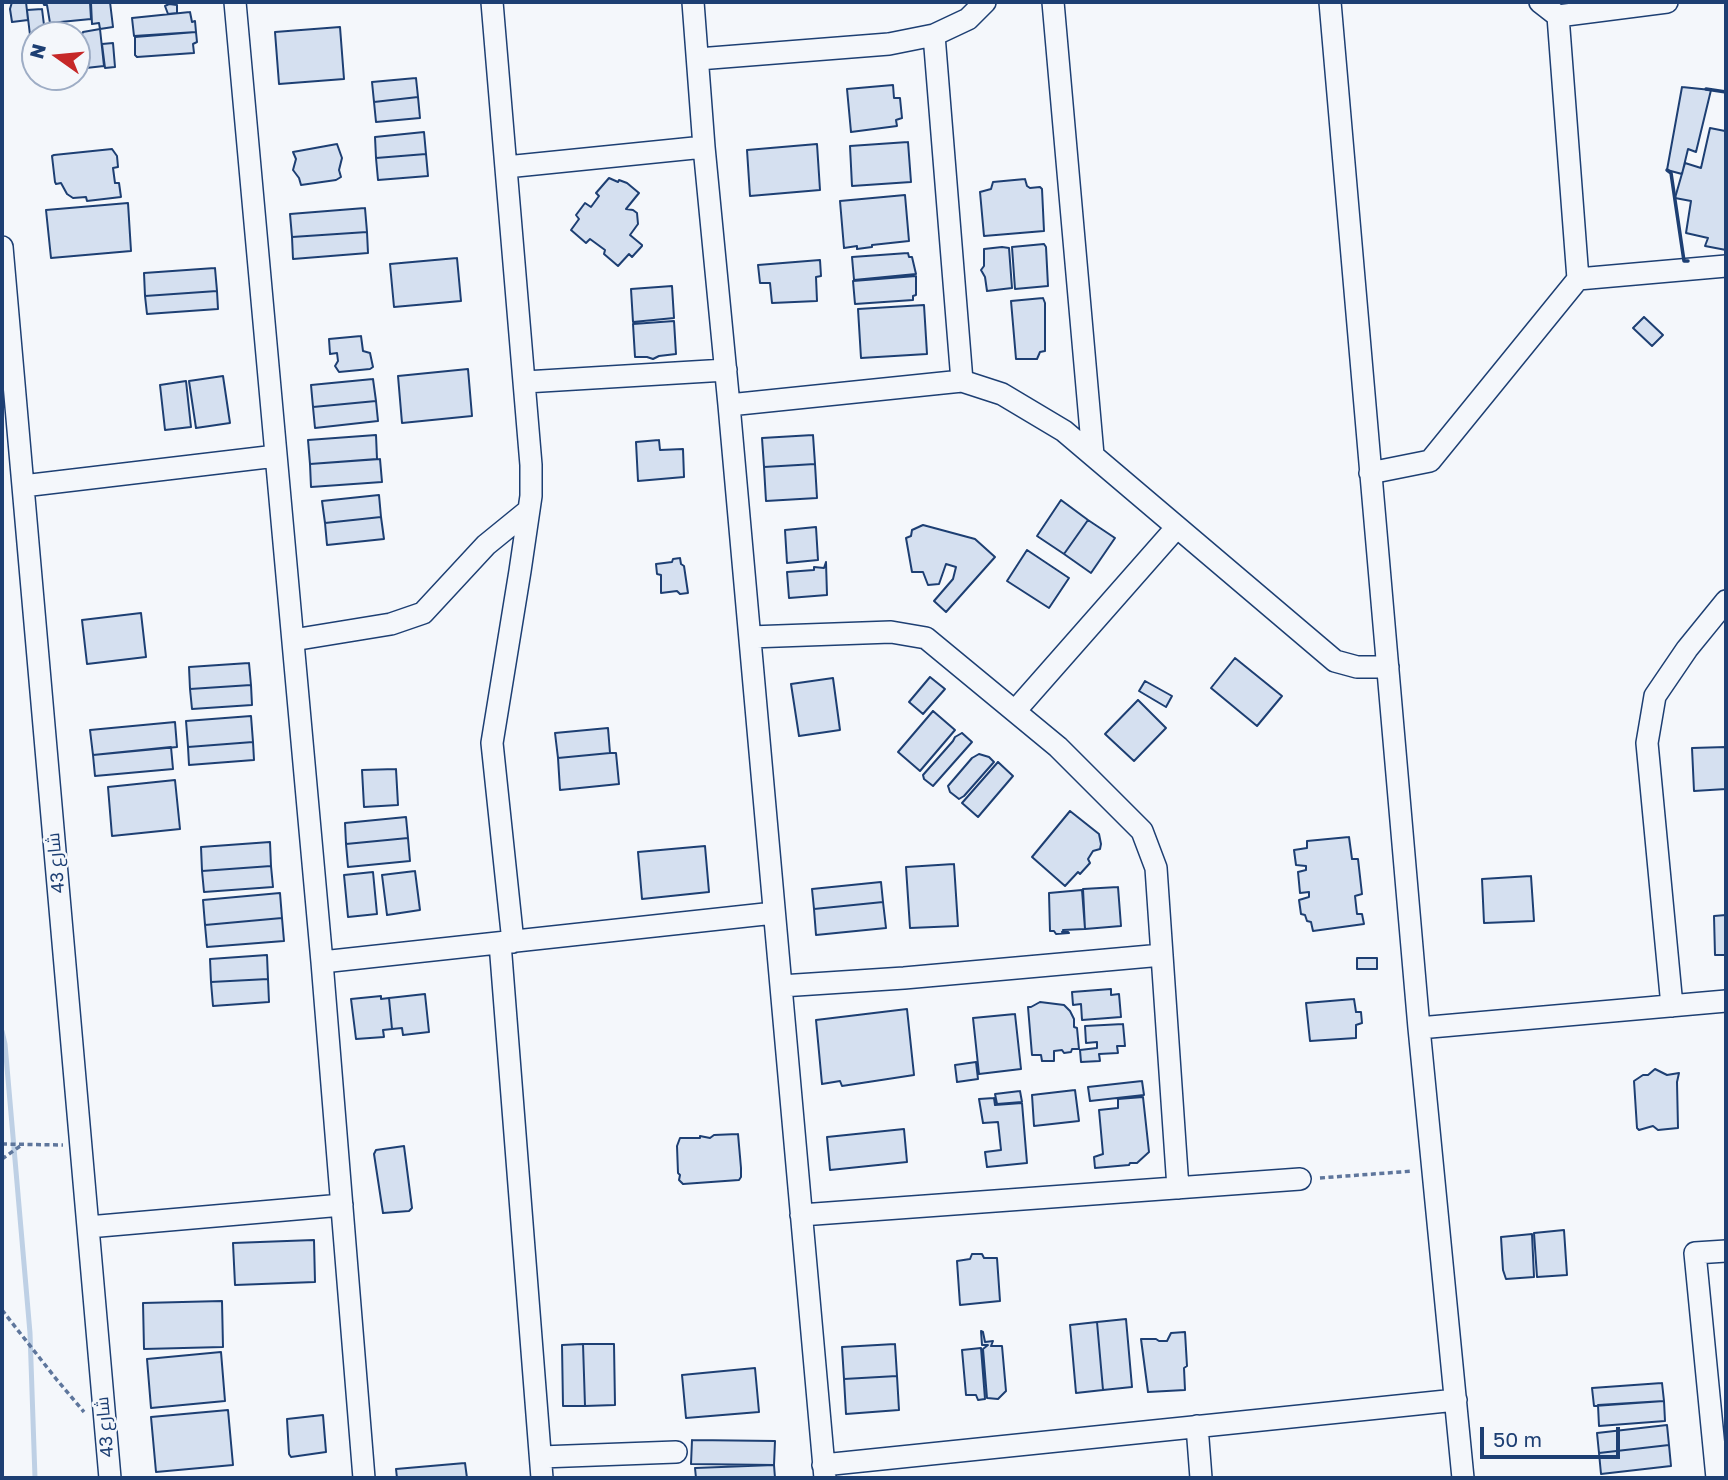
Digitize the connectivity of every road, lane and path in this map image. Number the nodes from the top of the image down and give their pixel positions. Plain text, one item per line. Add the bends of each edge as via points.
1 (235, 2) edge
2 (492, 2) edge
3 (693, 2) edge
4 (985, 2) edge
5 (1054, 2) edge
6 (1330, 2) edge
7 (1540, 2) edge
8 (1667, 2) edge
9 (1558, 16) junction
10 (934, 35) junction
11 (698, 59) junction
12 (704, 147) junction
13 (506, 167) junction
14 (2, 247) edge
15 (1726, 266) edge
16 (1578, 279) junction
17 (726, 370) junction
18 (961, 381) junction
19 (524, 382) junction
20 (729, 405) junction
21 (1093, 455) junction
22 (276, 456) junction
23 (1370, 473) junction
24 (23, 486) junction
25 (528, 510) junction
26 (1177, 527) junction
27 (1726, 601) edge
28 (750, 638) junction
29 (293, 639) junction
30 (1388, 667) junction
31 (1015, 711) junction
32 (774, 913) junction
33 (507, 942) junction
34 (1162, 955) junction
35 (322, 962) junction
36 (781, 986) junction
37 (1726, 1001) edge
38 (1672, 1006) junction
39 (1419, 1028) junction
40 (2, 1144) edge
41 (23, 1144) junction
42 (80, 1145) junction
43 (2, 1159) edge
44 (1433, 1170) junction
45 (1300, 1179) joint
46 (1178, 1188) junction
47 (342, 1205) junction
48 (801, 1215) junction
49 (88, 1227) junction
50 (1726, 1251) edge
51 (2, 1310) edge
52 (1456, 1400) junction
53 (1197, 1426) junction
54 (106, 1436) junction
55 (676, 1452) dead end
56 (541, 1457) junction
57 (824, 1471) edge
58 (110, 1478) edge
59 (364, 1478) edge
60 (542, 1478) edge
61 (1201, 1478) edge
62 (1463, 1478) edge
63 (1717, 1478) edge

1 - 22 street
2 - 13 street
3 - 11 street
4 - 10 street via 968,19
5 - 21 street
6 - 23 street
7 - 9 street
8 - 9 street
9 - 16 street
10 - 11 street via 889,44
10 - 18 street
11 - 12 street
12 - 13 street
12 - 17 street
13 - 19 street
14 - 24 street, شارع 43
15 - 16 street
16 - 23 street via 1430,461
17 - 19 street
17 - 20 street
18 - 20 street
18 - 21 street via 1002,394 1064,431
19 - 25 street via 531,465
20 - 28 street
21 - 26 street
22 - 24 street
22 - 29 street
23 - 30 street
24 - 42 street, شارع 43
25 - 29 street via 486,545 423,613 391,624
25 - 33 street via 492,743
26 - 30 street via 1335,662
26 - 31 street
27 - 38 street via 1655,696 1647,743
28 - 31 street via 891,632 926,638
28 - 32 street
29 - 35 street
30 - 39 street
31 - 34 street via 1142,831 1156,868
32 - 33 street
32 - 36 street
33 - 35 street
33 - 56 street
34 - 36 street
34 - 46 street
35 - 47 street
36 - 48 street
37 - 38 street
38 - 39 street
39 - 44 street
40 - 41 path
41 - 42 path
41 - 43 path
42 - 49 street, شارع 43
44 - 45 path
44 - 52 street
45 - 46 street
46 - 48 street
47 - 49 street
47 - 59 street
48 - 57 street
49 - 54 street, شارع 43
50 - 63 street via 1695,1254
51 - 54 path
52 - 53 street
52 - 62 street
53 - 57 street
53 - 61 street
54 - 58 street, شارع 43
55 - 56 street
56 - 60 street

